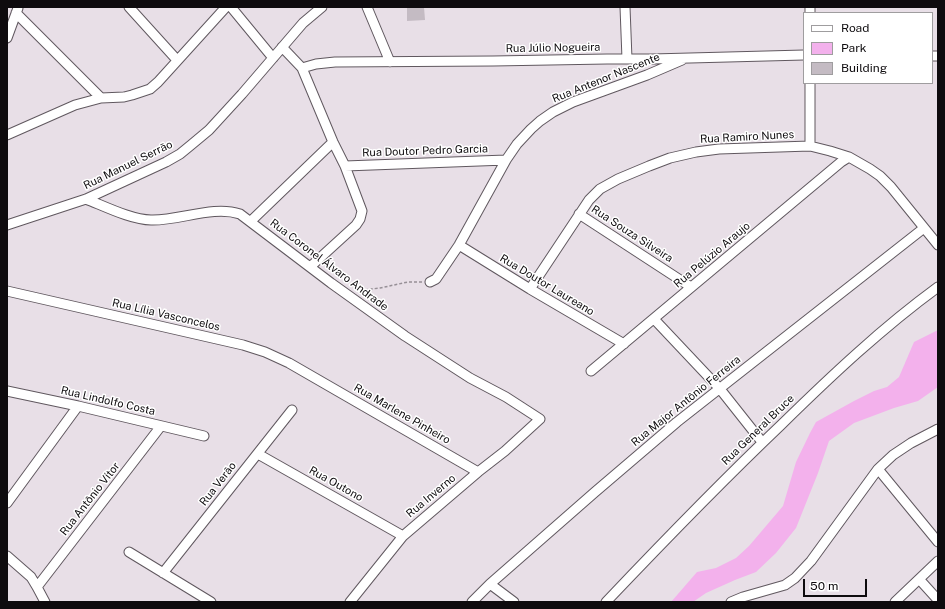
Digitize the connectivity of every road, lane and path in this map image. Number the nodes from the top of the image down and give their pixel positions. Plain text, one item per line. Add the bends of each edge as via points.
1 (129, 7) edge
2 (226, 7) edge
3 (232, 7) edge
4 (322, 7) edge
5 (367, 7) edge
6 (625, 7) edge
7 (17, 10) edge
8 (7, 38) edge
9 (282, 47) junction
10 (803, 55) edge
11 (273, 58) junction
12 (687, 58) junction
13 (627, 59) junction
14 (177, 60) junction
15 (390, 62) junction
16 (302, 68) junction
17 (810, 84) edge
18 (101, 98) junction
19 (7, 135) edge
20 (333, 142) junction
21 (810, 146) junction
22 (849, 157) junction
23 (506, 160) junction
24 (345, 166) junction
25 (86, 199) junction
26 (579, 214) junction
27 (251, 222) junction
28 (7, 225) edge
29 (924, 228) junction
30 (459, 245) junction
31 (938, 245) edge
32 (310, 267) junction
33 (430, 282) joint
34 (692, 287) junction
35 (938, 287) edge
36 (351, 288) dead end
37 (530, 289) junction
38 (7, 291) edge
39 (654, 319) junction
40 (624, 344) junction
41 (591, 371) dead end
42 (314, 378) joint
43 (720, 389) junction
44 (7, 391) edge
45 (78, 406) junction
46 (292, 410) dead end
47 (540, 419) joint
48 (161, 426) junction
49 (938, 429) edge
50 (204, 436) dead end
51 (762, 442) junction
52 (258, 454) junction
53 (878, 469) junction
54 (478, 472) junction
55 (7, 503) edge
56 (403, 536) junction
57 (938, 542) edge
58 (129, 552) dead end
59 (7, 556) edge
60 (938, 561) edge
61 (163, 573) junction
62 (919, 579) junction
63 (490, 584) junction
64 (38, 587) junction
65 (938, 600) edge
66 (206, 601) edge
67 (45, 602) edge
68 (350, 602) edge
69 (472, 602) edge
70 (514, 602) edge
71 (606, 602) edge
72 (731, 602) edge
73 (895, 602) edge

1 - 14 street
2 - 14 street
3 - 11 street
4 - 9 street, Rua Manuel Serrão via 303,23
5 - 15 street
6 - 13 street
7 - 8 street
7 - 18 street
9 - 11 street, Rua Manuel Serrão
9 - 16 street
10 - 12 street, Rua Júlio Nogueira
11 - 25 street, Rua Manuel Serrão via 209,130 180,154
12 - 13 street, Rua Júlio Nogueira
12 - 23 street, Rua Antenor Nascente via 553,112 531,129
13 - 15 street, Rua Júlio Nogueira
14 - 18 street via 150,89 124,97
15 - 16 street, Rua Júlio Nogueira via 334,62
16 - 20 street
17 - 21 street
18 - 19 street via 75,105
20 - 24 street
20 - 27 street
21 - 22 street, Rua Ramiro Nunes
21 - 26 street, Rua Ramiro Nunes via 719,149 670,158 600,189
22 - 29 street, Rua Ramiro Nunes via 880,176
22 - 34 street, Rua Pelúzio Araujo
23 - 24 street, Rua Doutor Pedro Garcia
23 - 30 street, Rua Antenor Nascente
24 - 32 street via 362,211 360,219
25 - 27 street, Rua Coronel Álvaro Andrade via 146,220 221,210 240,214
25 - 28 street, Rua Manuel Serrão
26 - 34 street, Rua Souza Silveira
26 - 37 street, Rua Ramiro Nunes
27 - 32 street, Rua Coronel Álvaro Andrade
29 - 31 street, Rua Ramiro Nunes
29 - 43 street, Rua Major Antônio Ferreira
30 - 33 street, Rua Antenor Nascente via 436,279
30 - 37 street, Rua Doutor Laureano
32 - 47 street, Rua Coronel Álvaro Andrade via 404,336
33 - 36 path via 408,282 363,290
34 - 39 street, Rua Pelúzio Araujo
35 - 51 street, Rua General Bruce via 908,309 819,387
37 - 40 street, Rua Doutor Laureano
38 - 42 street, Rua Lília Vasconcelos via 243,345 289,363
39 - 40 street, Rua Pelúzio Araujo
39 - 43 street
40 - 41 street, Rua Pelúzio Araujo
42 - 54 street, Rua Marlene Pinheiro
43 - 51 street
43 - 63 street, Rua Major Antônio Ferreira via 612,477
44 - 45 street, Rua Lindolfo Costa
45 - 48 street, Rua Lindolfo Costa
45 - 55 street
46 - 52 street, Rua Verão
47 - 54 street, Rua Inverno
48 - 50 street, Rua Lindolfo Costa
48 - 64 street, Rua Antônio Vítor
49 - 53 street via 893,455
51 - 71 street, Rua General Bruce
52 - 56 street, Rua Outono
52 - 61 street, Rua Verão
53 - 57 street
53 - 72 street via 811,561 795,578 785,585
54 - 56 street, Rua Inverno
56 - 68 street, Rua Inverno
58 - 61 street
59 - 64 street
60 - 62 street
61 - 66 street
62 - 65 street
62 - 73 street
63 - 69 street, Rua Major Antônio Ferreira
63 - 70 street
64 - 67 street

